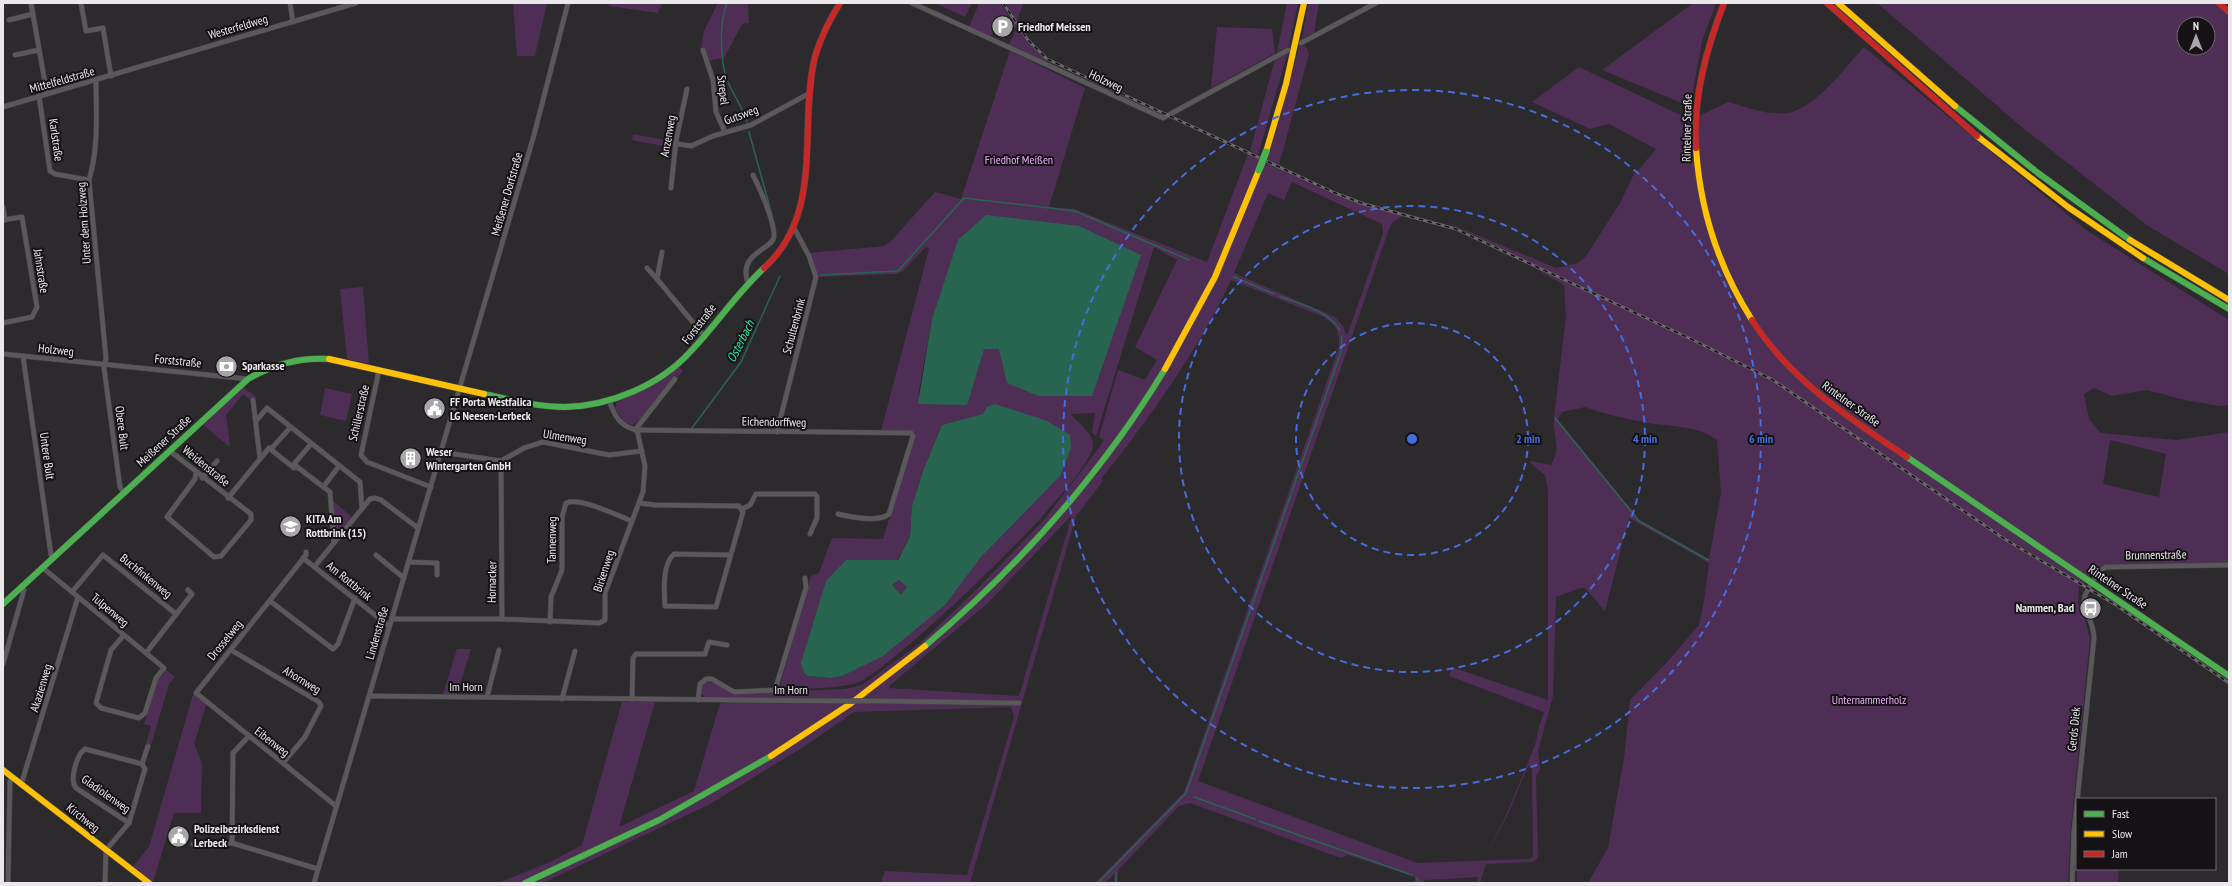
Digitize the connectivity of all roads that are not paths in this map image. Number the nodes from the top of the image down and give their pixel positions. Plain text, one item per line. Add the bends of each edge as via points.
1 (31, 3) edge
2 (81, 3) edge
3 (290, 3) edge
4 (356, 3) edge
5 (568, 3) edge
6 (840, 3) edge
7 (912, 3) edge
8 (1304, 3) edge
9 (1376, 3) edge
10 (1724, 3) edge
11 (1827, 3) edge
12 (1838, 3) edge
13 (2219, 3) edge
14 (2229, 12) edge
15 (33, 14) junction
16 (9, 20) dead end
17 (293, 22) junction
18 (1301, 43) dead end
19 (39, 50) junction
20 (703, 50) dead end
21 (1288, 50) dead end
22 (15, 55) dead end
23 (126, 71) joint
24 (111, 76) junction
25 (96, 80) junction
26 (687, 89) dead end
27 (810, 93) junction
28 (47, 94) junction
29 (40, 96) junction
30 (3, 107) edge
31 (725, 132) junction
32 (676, 141) junction
33 (753, 175) dead end
34 (89, 180) junction
35 (671, 188) dead end
36 (3, 207) edge
37 (4, 220) edge
38 (794, 228) junction
39 (662, 252) dead end
40 (647, 268) dead end
41 (657, 279) junction
42 (748, 283) junction
43 (2229, 300) edge
44 (2229, 309) edge
45 (3, 323) edge
46 (705, 337) junction
47 (3, 354) edge
48 (22, 356) junction
49 (106, 365) junction
50 (369, 367) joint
51 (379, 370) junction
52 (248, 379) junction
53 (675, 379) dead end
54 (460, 389) junction
55 (253, 400) dead end
56 (609, 400) junction
57 (256, 421) junction
58 (290, 428) junction
59 (636, 430) junction
60 (777, 432) junction
61 (311, 444) junction
62 (271, 449) junction
63 (170, 451) junction
64 (642, 451) junction
65 (441, 452) junction
66 (260, 459) junction
67 (217, 460) dead end
68 (501, 461) junction
69 (294, 466) junction
70 (339, 466) junction
71 (196, 473) junction
72 (202, 478) junction
73 (324, 486) junction
74 (431, 487) junction
75 (124, 493) junction
76 (228, 498) junction
77 (640, 503) junction
78 (362, 509) junction
79 (742, 509) junction
80 (838, 514) dead end
81 (632, 521) junction
82 (418, 528) junction
83 (810, 534) dead end
84 (334, 543) junction
85 (306, 552) dead end
86 (376, 555) dead end
87 (731, 555) junction
88 (54, 558) junction
89 (303, 558) junction
90 (408, 562) junction
91 (2229, 565) edge
92 (315, 566) junction
93 (43, 568) junction
94 (437, 575) dead end
95 (404, 578) junction
96 (806, 578) dead end
97 (2092, 583) junction
98 (22, 587) junction
99 (188, 590) dead end
100 (72, 592) junction
101 (78, 597) junction
102 (354, 598) junction
103 (270, 600) junction
104 (3, 604) edge
105 (176, 614) junction
106 (392, 619) junction
107 (500, 620) junction
108 (550, 622) junction
109 (389, 626) junction
110 (124, 635) junction
111 (727, 645) dead end
112 (231, 650) junction
113 (499, 650) dead end
114 (575, 651) dead end
115 (146, 653) junction
116 (3, 664) edge
117 (2229, 676) edge
118 (196, 693) joint
119 (369, 696) junction
120 (487, 698) junction
121 (562, 699) junction
122 (632, 699) junction
123 (698, 700) junction
124 (1019, 703) dead end
125 (249, 736) junction
126 (148, 746) dead end
127 (283, 763) junction
128 (142, 764) junction
129 (3, 770) edge
130 (12, 778) junction
131 (21, 785) junction
132 (2077, 798) edge
133 (336, 806) junction
134 (2076, 812) edge
135 (129, 823) junction
136 (232, 843) junction
137 (193, 844) dead end
138 (106, 850) junction
139 (318, 869) junction
140 (8, 883) edge
141 (105, 883) edge
142 (149, 883) edge
143 (314, 883) edge
144 (525, 883) edge
145 (2072, 883) edge

1 - 15 street
2 - 24 street via 86,30 103,28
3 - 17 street
4 - 17 street, Westerfeldweg
5 - 54 street, Meißener Dorfstraße via 548,85
6 - 27 main road, Forststraße via 814,61
7 - 21 street, Holzweg via 1163,118
8 - 144 main road, bridge via 1286,84 1266,152 1219,269 1199,309 1153,388 1112,448 1081,489 1020,559 982,597 892,674 798,740 648,826
9 - 18 street
10 - 97 main road, Rintelner Straße via 1711,36 1699,88 1696,127 1697,171 1703,208 1712,239 1729,282 1750,318 1786,364 1820,396
11 - 44 main road via 1931,96 2027,176 2104,232
12 - 43 main road via 2026,164 2108,226
13 - 14 main road
15 - 16 street
15 - 19 street
17 - 23 street, Westerfeldweg
19 - 22 street
19 - 28 street
20 - 31 street, Strepel via 713,80 716,112
23 - 24 street, Mittelfeldstraße
24 - 25 street, Mittelfeldstraße
25 - 28 street, Mittelfeldstraße
25 - 34 street, Unter dem Holzweg via 97,132
26 - 32 street, Anzenweg
27 - 31 street, Gutsweg via 751,125
27 - 38 main road, Forststraße via 807,175 804,196
28 - 29 street, Mittelfeldstraße
29 - 30 street, Mittelfeldstraße
29 - 34 street, Karlstraße via 50,170 55,174
31 - 32 street, Gutsweg via 691,146 678,144
32 - 35 street, Anzenweg
33 - 42 street via 765,201 774,236 772,242 764,246 746,267
34 - 49 street, Unter dem Holzweg
36 - 37 street
37 - 45 street, Jahnstraße via 22,217 36,307 32,317
38 - 42 main road, Forststraße via 776,257
38 - 60 street, Schultenbrink via 809,256 816,277
39 - 41 street
40 - 41 street
41 - 46 street
42 - 46 main road, Forststraße
46 - 56 main road, Forststraße via 680,363 656,380
47 - 48 street, Holzweg
48 - 49 street, Holzweg
48 - 88 street, Untere Bult via 51,555
49 - 52 street, Forststraße
49 - 75 street, Obere Bult via 104,368 120,487
50 - 51 main road, Forststraße
50 - 52 main road, Meißener Straße via 307,358 279,365
51 - 54 main road, Forststraße
51 - 74 street, Schillerstraße via 361,455 367,462
52 - 63 main road, Meißener Straße
53 - 59 street
54 - 56 main road, Forststraße via 516,402 550,406 577,406
54 - 65 street, Lindenstraße
55 - 57 street
56 - 59 street via 617,419
57 - 58 street via 267,408
57 - 66 street
58 - 61 street
58 - 62 street, Weidenstraße
59 - 60 street, Eichendorffweg
59 - 64 street, Birkenweg
60 - 80 street, Eichendorffweg via 911,433 913,436 889,514 884,518
61 - 69 street
61 - 70 street
62 - 66 street, Weidenstraße
62 - 69 street
63 - 71 street, Weidenstraße
63 - 75 main road, Meißener Straße
64 - 68 street, Ulmenweg via 609,455 543,442 524,448
64 - 77 street, Birkenweg via 645,481
65 - 68 street
65 - 74 street, Lindenstraße
66 - 76 street, Weidenstraße
67 - 72 street
68 - 107 street, Hornacker via 503,590
69 - 73 street
70 - 73 street
70 - 78 street via 360,482
71 - 72 street, Weidenstraße
71 - 76 street, Weidenstraße via 195,479 167,517 214,557 224,554 251,520 251,514
72 - 76 street, Weidenstraße
73 - 84 street, Am Rottbrink via 330,492
74 - 82 street, Lindenstraße
75 - 88 main road, Meißener Straße
77 - 79 street via 739,506
77 - 81 street, Birkenweg
78 - 82 street, Am Rottbrink via 370,499 376,498
78 - 84 street, Am Rottbrink
79 - 83 street via 750,505 756,494 815,494 817,518
79 - 87 street
81 - 108 street, Birkenweg via 605,593 605,620 599,623
81 - 108 street, Tannenweg via 582,502 572,500 566,503 562,517 562,570 551,597
82 - 90 street, Lindenstraße
84 - 92 street, Am Rottbrink
85 - 89 street, Drosselweg
86 - 95 street
87 - 87 street via 674,554 664,579 665,606 716,607
88 - 93 main road, Meißener Straße
89 - 92 street, Am Rottbrink
89 - 103 street, Drosselweg
90 - 94 street via 437,563
90 - 95 street, Lindenstraße
91 - 97 street, Brunnenstraße via 2110,566 2102,568
92 - 102 street, Am Rottbrink
93 - 98 main road, Meißener Straße
93 - 100 street, Tulpenweg
95 - 106 street, Lindenstraße
96 - 123 street via 806,588 775,690 734,692 712,679 706,679 700,684
97 - 117 main road, Rintelner Straße
97 - 132 street, Gerds Diek via 2083,598 2094,638
98 - 104 main road, Meißener Straße
98 - 116 street via 24,590
99 - 105 street via 192,594
100 - 101 street, Tulpenweg
100 - 105 street, Buchfinkenweg via 103,555
101 - 110 street, Tulpenweg
101 - 131 street, Akazienweg
102 - 103 street via 338,644 333,649
102 - 109 street, Am Rottbrink
103 - 112 street, Drosselweg
105 - 115 street
106 - 107 street, Hornacker
106 - 109 street, Lindenstraße
107 - 108 street, Birkenweg
109 - 119 street, Lindenstraße
110 - 115 street, Tulpenweg
110 - 115 street, Tulpenweg via 111,650 96,699 98,707 139,718 145,714 156,678 164,668
111 - 122 street via 709,642 705,654 636,654 632,658
112 - 118 street, Drosselweg
112 - 127 street, Ahornweg via 319,702 321,706 305,737
113 - 120 street
114 - 121 street
118 - 125 street, Eibenweg
119 - 120 street, Im Horn
119 - 133 street, Lindenstraße
120 - 121 street, Im Horn
121 - 122 street, Im Horn
122 - 123 street, Im Horn
123 - 124 street, Im Horn, bridge
125 - 127 street, Eibenweg
125 - 136 street via 233,753
126 - 128 street, Gladiolenweg
127 - 133 street, Eibenweg
128 - 135 street, Gladiolenweg via 145,769
128 - 135 street, Gladiolenweg via 85,748 80,754 72,782 76,788
129 - 130 main road, Kirchweg
130 - 131 main road, Kirchweg
130 - 140 street
131 - 138 main road, Kirchweg
133 - 139 street, Lindenstraße
134 - 145 street, Gerds Diek
135 - 138 street, Gladiolenweg
136 - 137 street
136 - 139 street
138 - 141 street
138 - 142 main road, Kirchweg
139 - 143 street, Lindenstraße

